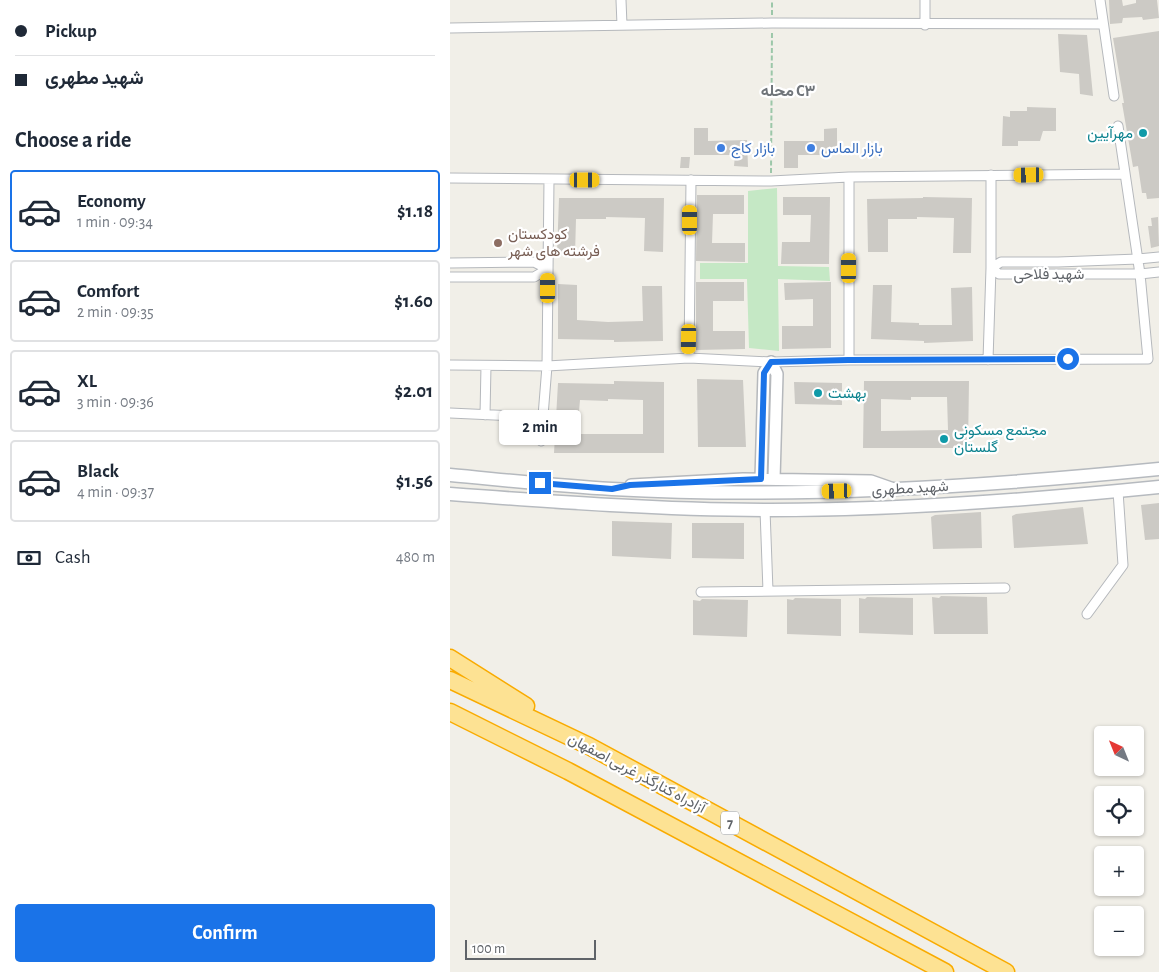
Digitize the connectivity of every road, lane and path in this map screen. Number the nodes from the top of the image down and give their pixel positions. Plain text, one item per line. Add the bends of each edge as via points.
1 (621, 0) edge
2 (772, 0) edge
3 (925, 0) edge
4 (1100, 0) edge
5 (772, 23) junction
6 (1103, 24) junction
7 (622, 25) junction
8 (925, 25) junction
9 (450, 28) edge
10 (1114, 96) dead end
11 (1118, 126) dead end
12 (1125, 174) junction
13 (991, 176) junction
14 (849, 177) junction
15 (450, 178) edge
16 (549, 180) junction
17 (691, 180) junction
18 (771, 181) junction
19 (1159, 256) edge
20 (1138, 260) junction
21 (450, 263) edge
22 (991, 268) junction
23 (548, 269) junction
24 (1159, 272) edge
25 (1140, 274) junction
26 (450, 277) edge
27 (689, 358) junction
28 (848, 360) junction
29 (988, 360) junction
30 (771, 362) junction
31 (450, 365) edge
32 (486, 366) junction
33 (547, 366) junction
34 (450, 413) edge
35 (485, 415) junction
36 (514, 416) dead end
37 (541, 441) dead end
38 (761, 459) junction
39 (775, 461) junction
40 (1159, 469) edge
41 (450, 474) edge
42 (761, 479) junction
43 (774, 479) junction
44 (1159, 487) edge
45 (612, 489) junction
46 (895, 490) junction
47 (1118, 491) junction
48 (450, 494) edge
49 (766, 510) junction
50 (1005, 588) dead end
51 (768, 591) junction
52 (701, 592) dead end
53 (1087, 614) dead end
54 (450, 658) edge
55 (450, 680) edge
56 (450, 712) edge
57 (589, 746) junction
58 (945, 972) edge
59 (1006, 972) edge

1 - 7 street
2 - 5 path
3 - 8 street
4 - 6 street
5 - 7 street
5 - 8 street
5 - 18 path
6 - 8 street
6 - 10 street
7 - 9 street
11 - 12 street
12 - 13 street
12 - 20 street
13 - 14 street
13 - 22 street
14 - 18 street
14 - 28 street
15 - 16 street
16 - 17 street
16 - 23 street
17 - 18 street
17 - 27 street
19 - 20 street, شهید فلاحی
20 - 22 street, شهید فلاحی via 1002,262
20 - 25 street
21 - 23 street via 534,262
22 - 25 street, شهید فلاحی via 999,274
22 - 29 street
23 - 26 street via 534,277
23 - 33 street
24 - 25 street, شهید فلاحی
25 - 29 street via 1148,359
27 - 30 street
27 - 33 street
28 - 29 street
28 - 30 street
30 - 38 street via 764,373
30 - 39 street via 777,374
31 - 32 street
32 - 33 street
32 - 35 street
33 - 37 street
34 - 35 street
35 - 36 street
38 - 39 street via 770,466
38 - 42 street
39 - 43 street
40 - 46 main road, شهید مطهری via 1053,480
41 - 45 main road, شهید مطهری
42 - 43 street
42 - 45 street via 630,485
43 - 46 street via 871,481
44 - 47 main road, شهید مطهری
45 - 46 main road, شهید مطهری via 779,493
47 - 49 main road, شهید مطهری via 1058,498 916,506
47 - 53 street via 1123,565
48 - 49 main road, شهید مطهری
49 - 51 street
50 - 51 street
51 - 52 street
54 - 57 highway
55 - 57 highway, آزادراه کنارگذر غربی اصفهان / 7
56 - 58 highway, آزادراه کنارگذر غربی اصفهان / 7 via 568,770
57 - 59 highway, آزادراه کنارگذر غربی اصفهان / 7

